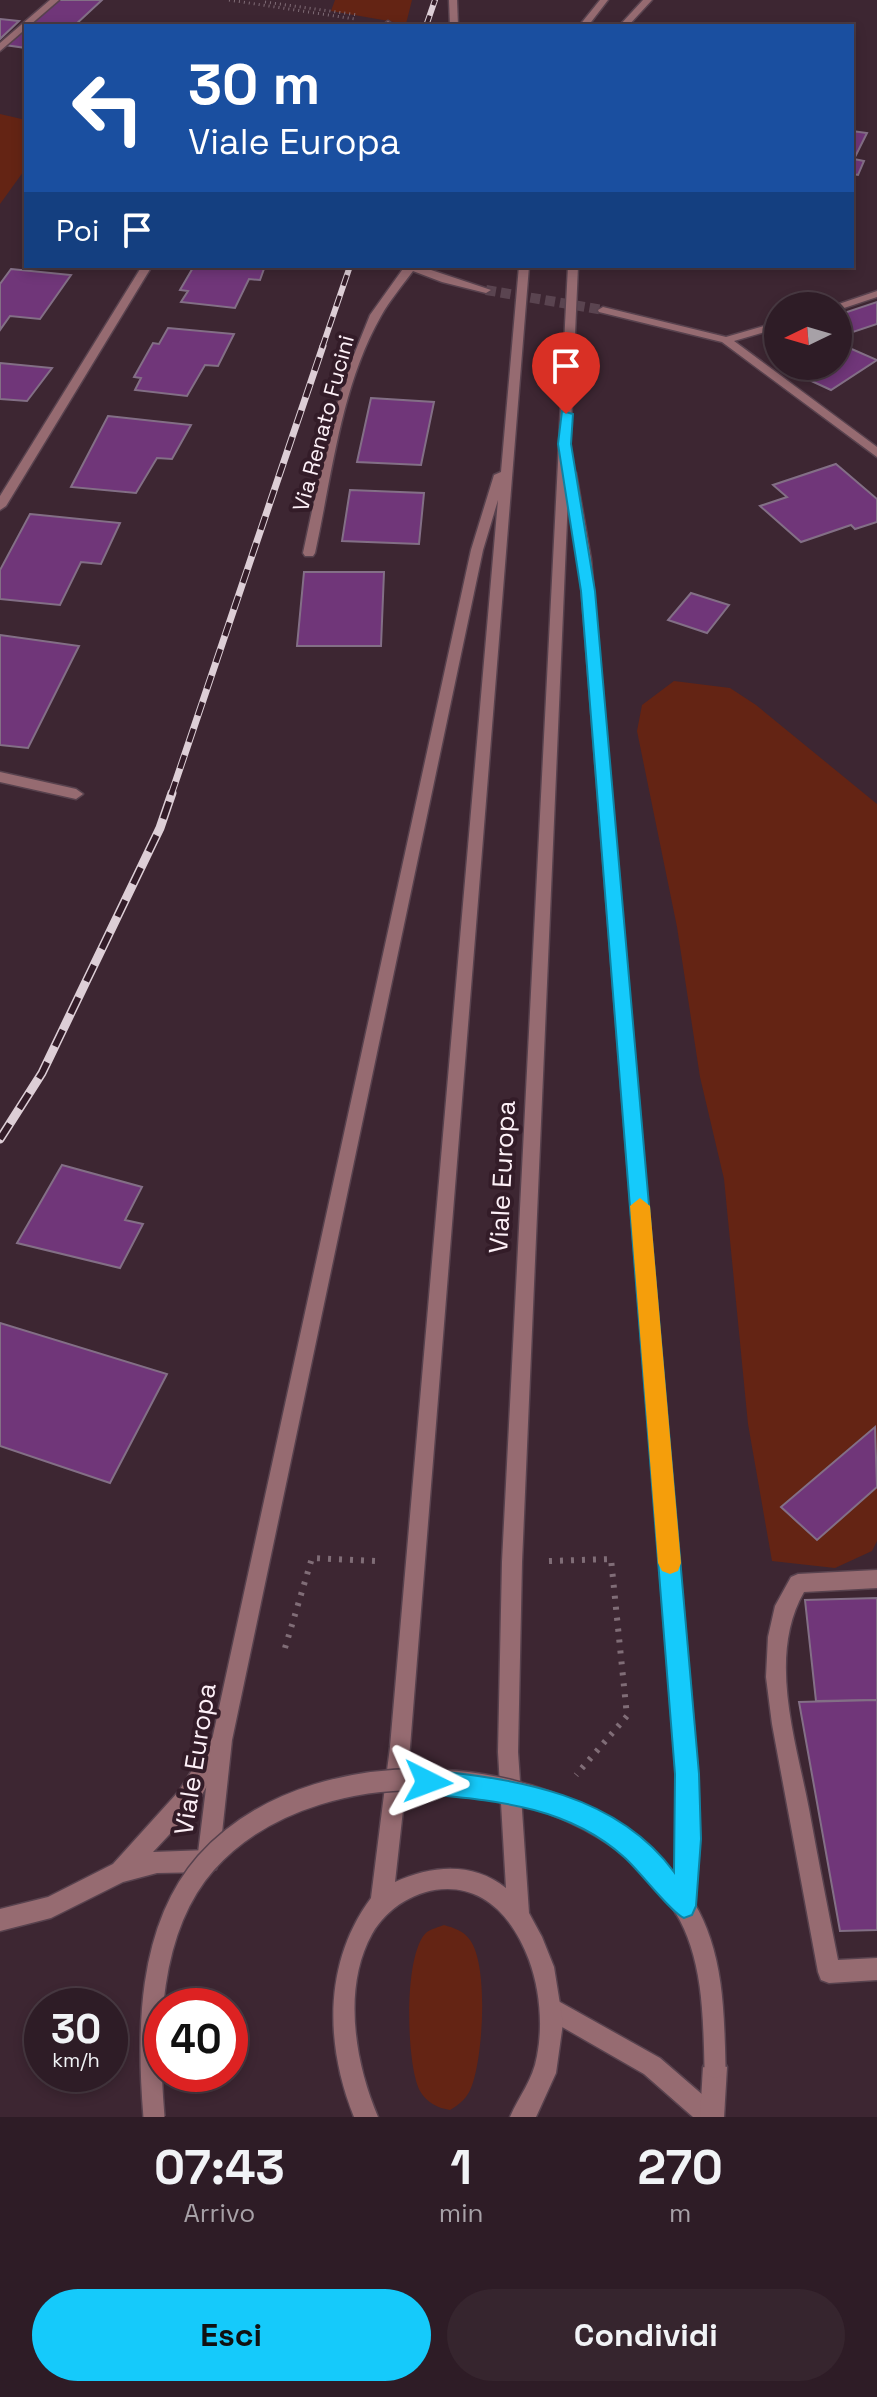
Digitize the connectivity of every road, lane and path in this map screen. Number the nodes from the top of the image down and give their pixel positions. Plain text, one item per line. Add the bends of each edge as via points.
1 (55, 0) edge
2 (229, 0) edge
3 (453, 0) edge
4 (604, 0) edge
5 (648, 0) edge
6 (263, 2) edge
7 (331, 11) dead end
8 (28, 24) edge
9 (381, 24) edge
10 (454, 24) edge
11 (585, 24) edge
12 (625, 24) edge
13 (24, 27) edge
14 (0, 48) edge
15 (146, 268) edge
16 (409, 268) edge
17 (413, 268) edge
18 (524, 268) edge
19 (573, 268) edge
20 (486, 290) tunnel mouth
21 (877, 294) edge
22 (852, 302) edge
23 (603, 310) tunnel mouth
24 (764, 329) edge
25 (726, 340) junction
26 (565, 444) junction
27 (509, 447) junction
28 (877, 453) edge
29 (0, 506) edge
30 (309, 553) dead end
31 (0, 777) edge
32 (76, 794) dead end
33 (567, 1561) dead end
34 (413, 1562) junction
35 (877, 1579) edge
36 (283, 1655) dead end
37 (222, 1740) junction
38 (552, 1802) junction
39 (208, 1861) junction
40 (120, 1872) junction
41 (381, 1903) junction
42 (684, 1906) junction
43 (518, 1912) junction
44 (0, 1920) edge
45 (877, 1969) edge
46 (551, 2008) junction
47 (530, 2112) edge
48 (154, 2117) edge
49 (366, 2117) edge
50 (712, 2117) edge

1 - 8 street
2 - 9 path
3 - 10 street
4 - 11 street
5 - 12 street
6 - 7 path
13 - 14 street
15 - 29 street
16 - 30 street, Via Renato Fucini via 372,321 357,363
17 - 20 street
18 - 27 street, Viale Europa
19 - 26 street, Viale Europa
21 - 22 street
23 - 25 street
24 - 25 street
25 - 28 street
26 - 42 street, Viale Europa via 585,559 687,1774
26 - 43 street, Viale Europa via 512,1562 508,1752
27 - 34 street, Viale Europa
27 - 37 street, Viale Europa via 477,550
31 - 32 street
33 - 38 path via 611,1559 627,1716
34 - 36 path via 312,1558
34 - 41 street, Viale Europa via 393,1823
35 - 45 street via 798,1583 781,1621 776,1677 829,1972
37 - 39 street, Viale Europa
37 - 40 street via 187,1799
38 - 39 street, bridge via 457,1782 342,1784 271,1809
38 - 42 street, bridge via 593,1820 630,1845
39 - 40 street via 157,1862
39 - 48 street, bridge via 185,1897 159,1959 151,2049
40 - 44 street via 51,1907
41 - 43 street, Viale Europa via 403,1888 457,1879 485,1886
41 - 49 street, Viale Europa via 360,1934 346,1986 342,2037 352,2088
42 - 50 street, bridge via 705,1954 714,2009
43 - 46 street, Viale Europa via 543,1960
46 - 47 street, Viale Europa via 550,2055
46 - 50 street via 652,2066

